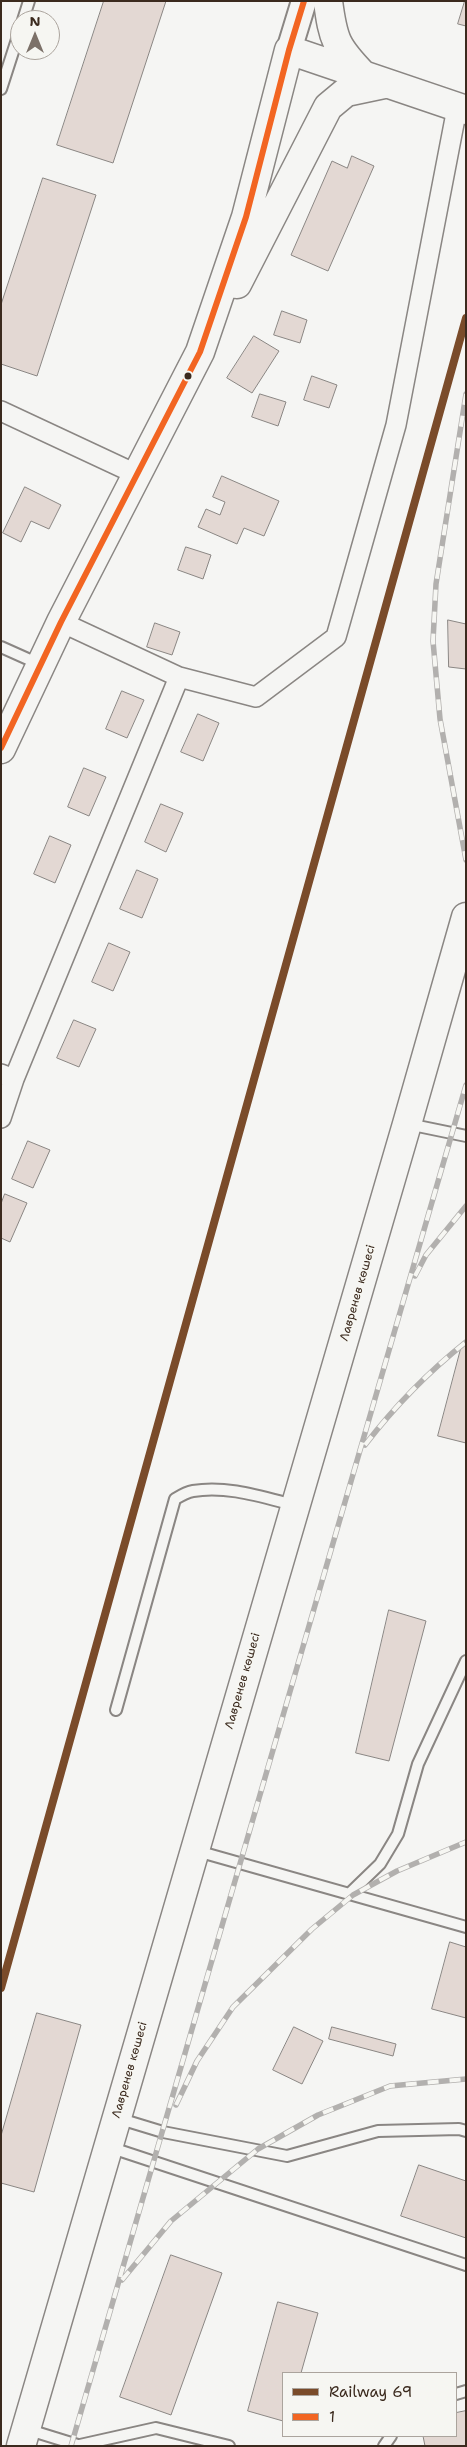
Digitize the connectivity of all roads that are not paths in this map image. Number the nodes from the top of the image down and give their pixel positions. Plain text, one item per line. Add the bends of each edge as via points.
1 (304, 1) edge
2 (328, 1) edge
3 (289, 50) junction
4 (10, 60) edge
5 (375, 81) junction
6 (1, 89) edge
7 (461, 109) edge
8 (200, 352) junction
9 (1, 411) edge
10 (138, 474) junction
11 (61, 622) junction
12 (1, 647) edge
13 (40, 665) junction
14 (179, 677) junction
15 (1, 749) edge
16 (466, 917) edge
17 (8, 1077) edge
18 (1, 1118) edge
19 (408, 1124) junction
20 (466, 1136) edge
21 (295, 1506) junction
22 (466, 1661) edge
23 (116, 1710) dead end
24 (193, 1850) junction
25 (348, 1894) junction
26 (466, 1928) edge
27 (116, 2118) junction
28 (466, 2131) edge
29 (108, 2147) junction
30 (466, 2265) edge
31 (23, 2437) edge
32 (81, 2446) edge
33 (229, 2446) edge

1 - 3 street
2 - 5 main road via 331,28 340,51
3 - 5 main road
3 - 8 main road via 246,217
4 - 6 lane
5 - 7 main road
5 - 8 main road via 346,92 328,107
7 - 14 street via 396,425 336,636 256,697
8 - 10 main road
9 - 10 street
10 - 11 main road
11 - 13 main road
11 - 14 street
12 - 13 lane
13 - 15 main road
14 - 17 street
16 - 19 main road, Лавренев көшесі
17 - 18 street
19 - 20 lane
19 - 21 main road, Лавренев көшесі
21 - 23 lane via 220,1490 191,1491 175,1499
21 - 24 main road, Лавренев көшесі
22 - 25 lane via 418,1764 398,1834 380,1864
24 - 25 lane
24 - 27 main road, Лавренев көшесі
25 - 26 lane
27 - 28 lane via 163,2132 287,2156 378,2131
27 - 29 main road, Лавренев көшесі
29 - 30 lane
29 - 31 main road, Лавренев көшесі
31 - 32 lane
32 - 33 lane via 156,2428

